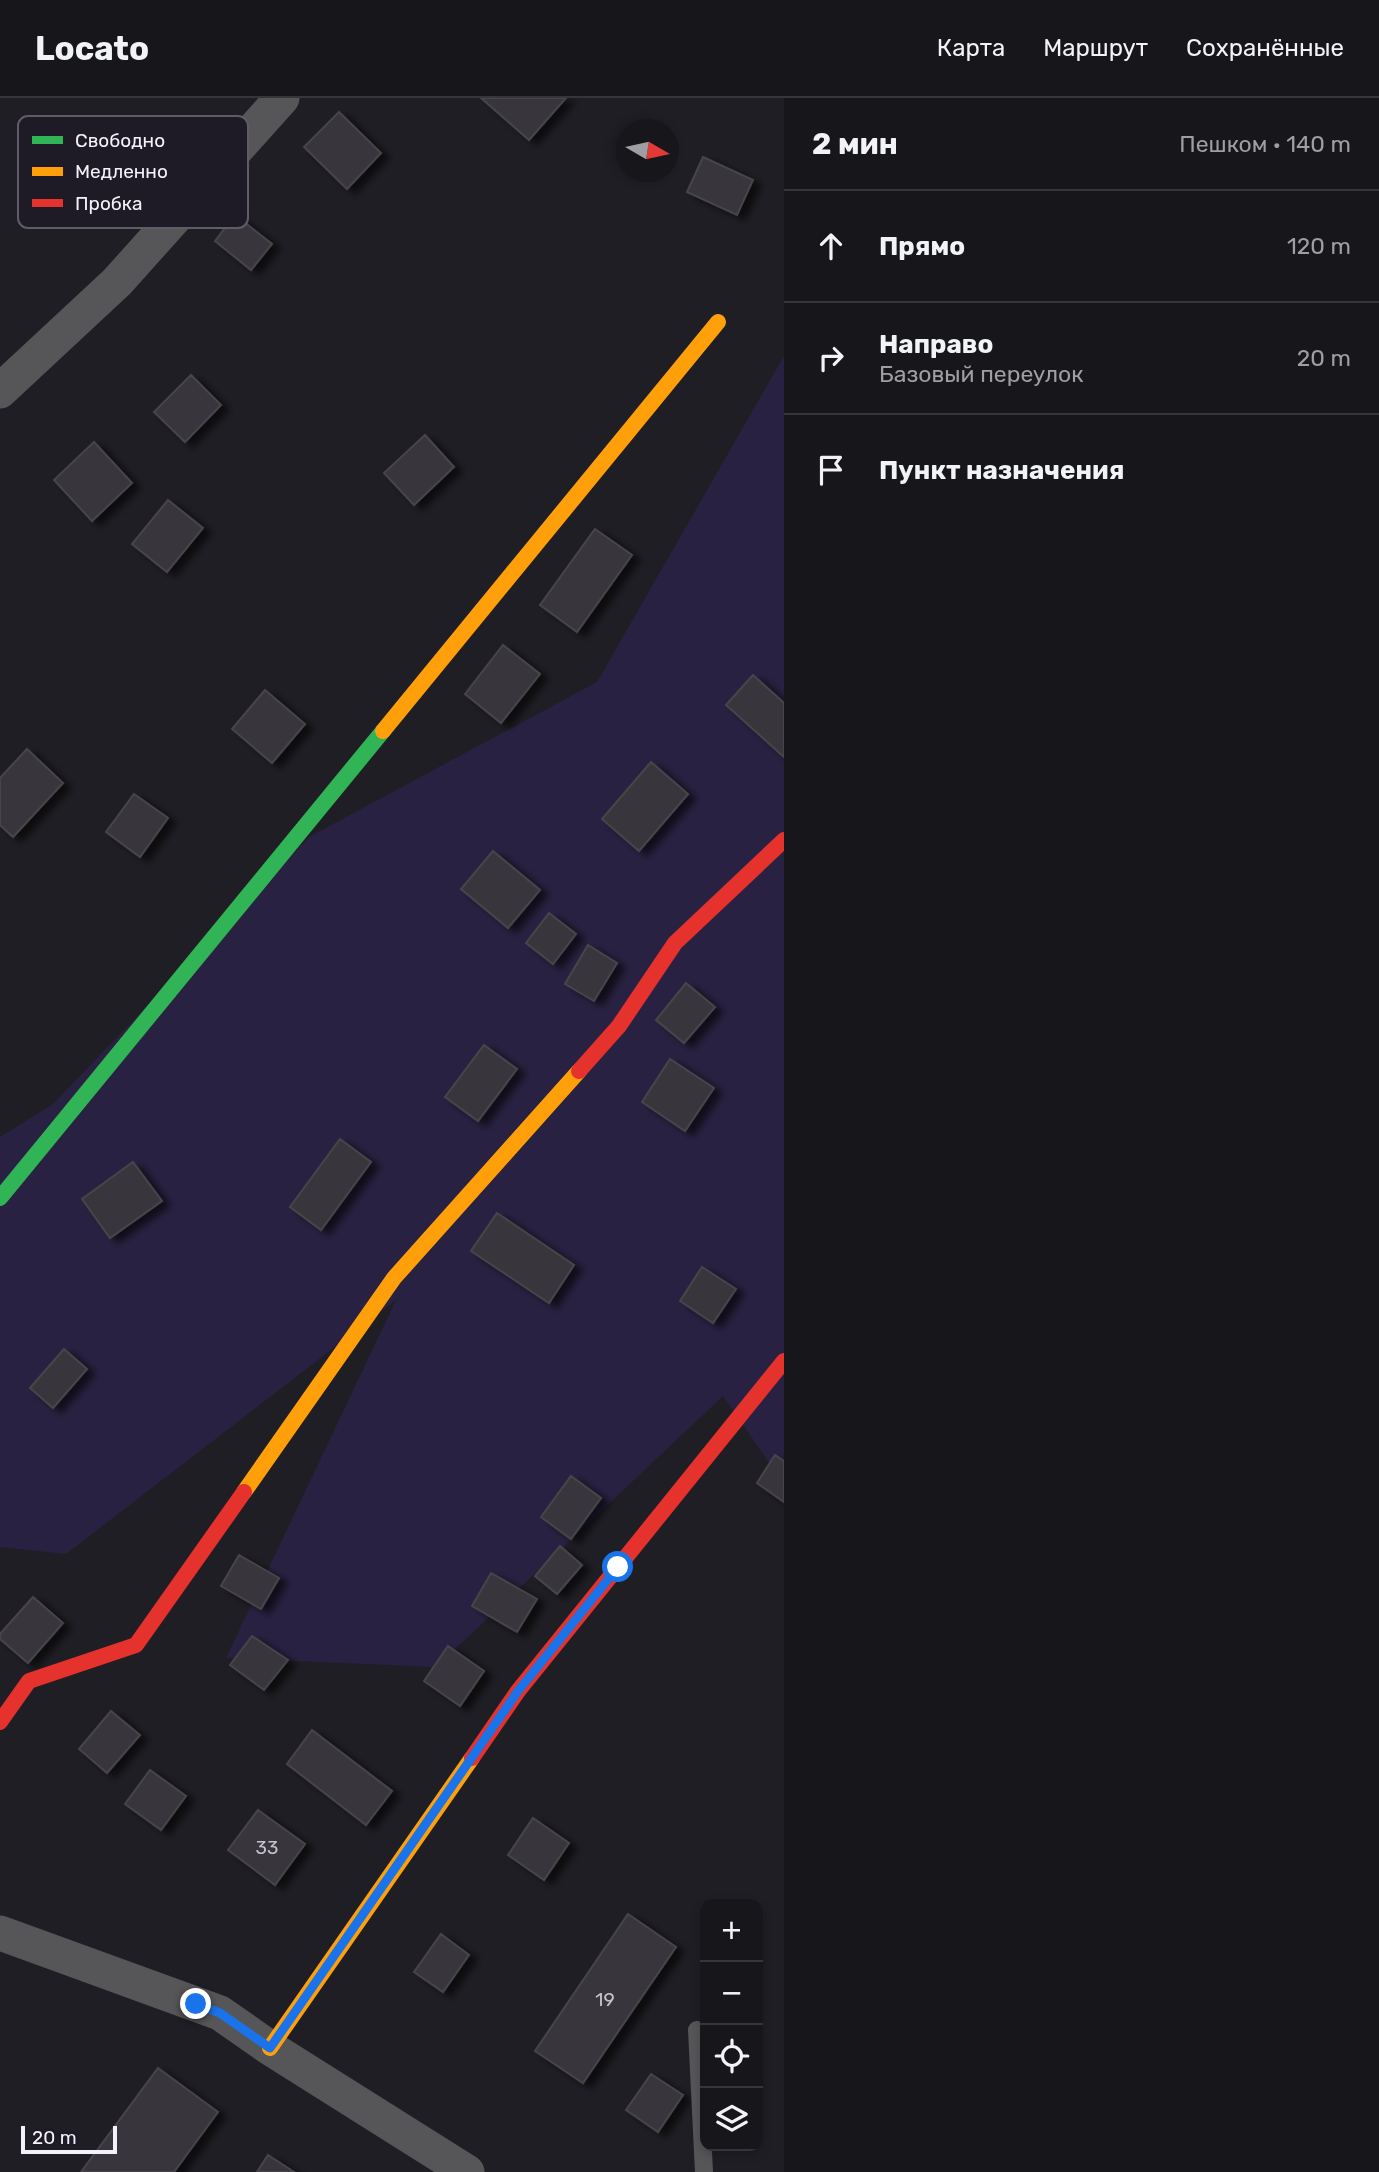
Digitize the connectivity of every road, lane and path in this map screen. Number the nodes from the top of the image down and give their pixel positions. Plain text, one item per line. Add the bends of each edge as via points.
1 (282, 98) edge
2 (248, 136) edge
3 (165, 228) edge
4 (718, 322) dead end
5 (0, 391) edge
6 (784, 840) edge
7 (0, 1198) edge
8 (784, 1361) edge
9 (0, 1722) edge
10 (0, 1933) edge
11 (697, 2030) dead end
12 (270, 2048) junction
13 (467, 2172) edge
14 (704, 2172) edge

1 - 2 street
3 - 5 street via 117,282
4 - 7 street
6 - 9 street via 675,943 619,1026 394,1279 136,1645 29,1681
8 - 12 street via 518,1691
10 - 12 street via 220,2013
11 - 14 lane
12 - 13 street

